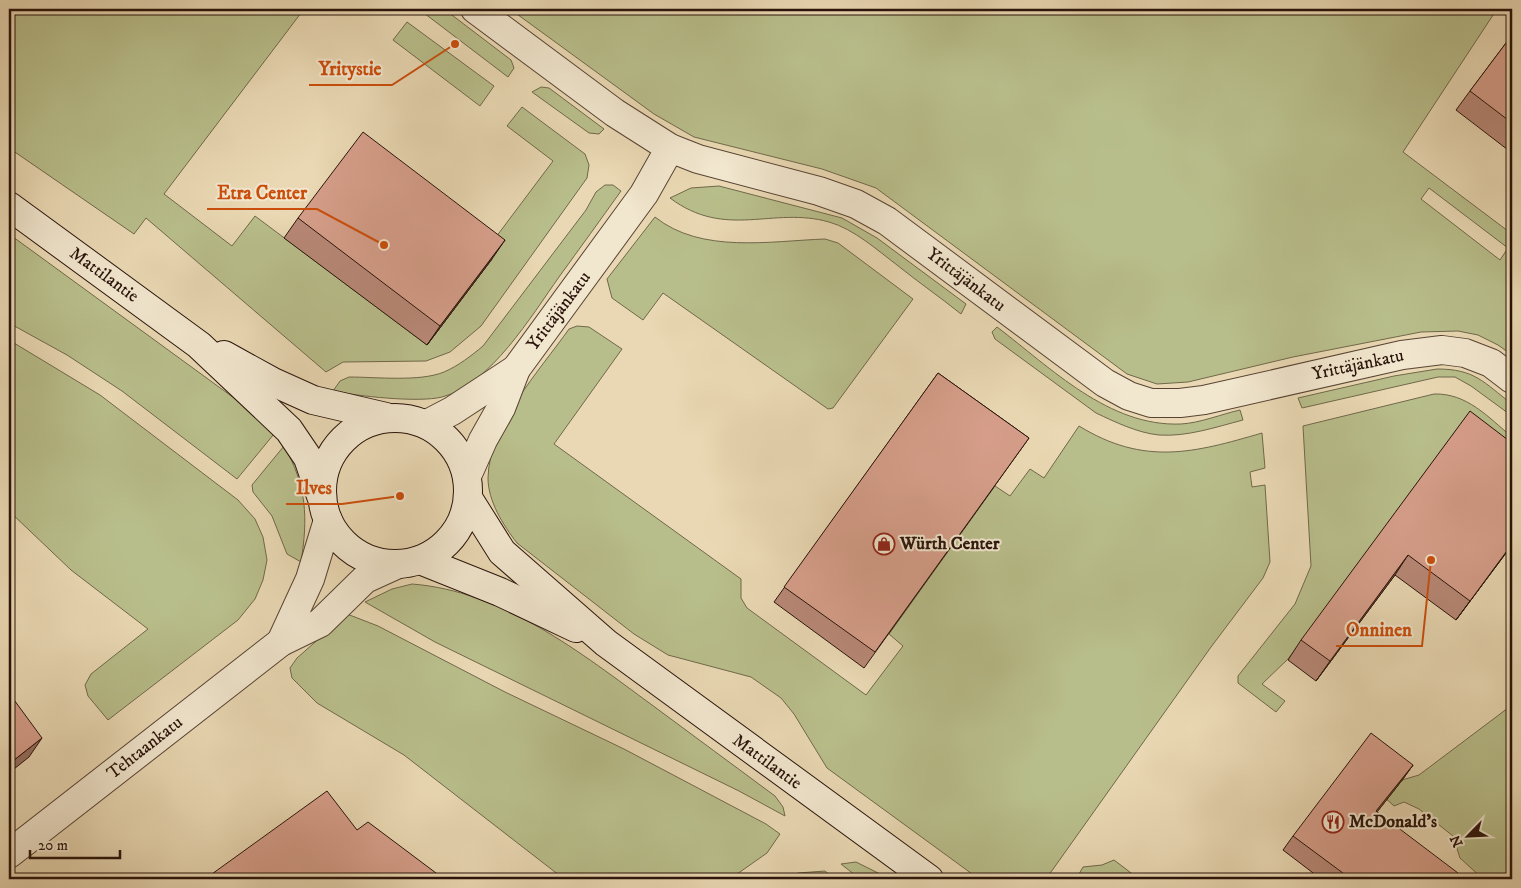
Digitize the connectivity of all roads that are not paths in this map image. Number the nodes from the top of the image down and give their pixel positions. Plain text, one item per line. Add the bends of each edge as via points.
1 (475, 9) edge
2 (670, 148) junction
3 (9, 206) edge
4 (199, 345) junction
5 (516, 369) junction
6 (1512, 379) edge
7 (386, 417) junction
8 (426, 424) junction
9 (468, 487) junction
10 (325, 508) junction
11 (409, 562) junction
12 (281, 642) junction
13 (606, 643) junction
14 (9, 854) edge
15 (929, 879) edge

1 - 2 street via 615,113
2 - 5 street, Yrittäjänkatu via 644,194
2 - 6 street, Yrittäjänkatu via 698,160 819,191 856,204 887,221 1104,383 1151,403 1204,400 1402,355 1442,350 1465,353 1491,363
3 - 4 street, Mattilantie
4 - 7 street, Mattilantie via 236,360 313,400
4 - 10 street, Mattilantie via 289,430 308,458
5 - 8 street, Yrittäjänkatu
5 - 9 street, Yrittäjänkatu via 501,408 483,440
7 - 8 street via 407,418
7 - 10 street via 366,423 348,434 334,449 324,472
8 - 9 street via 445,437 460,455
9 - 11 street via 463,518 453,536 438,550
9 - 13 street, Mattilantie via 502,552
10 - 11 street via 340,539 356,553 377,562
10 - 12 street, Tehtaankatu via 310,579
11 - 12 street, Tehtaankatu via 366,579 320,622
11 - 13 street, Mattilantie via 500,592
12 - 14 street, Tehtaankatu
13 - 15 street, Mattilantie

